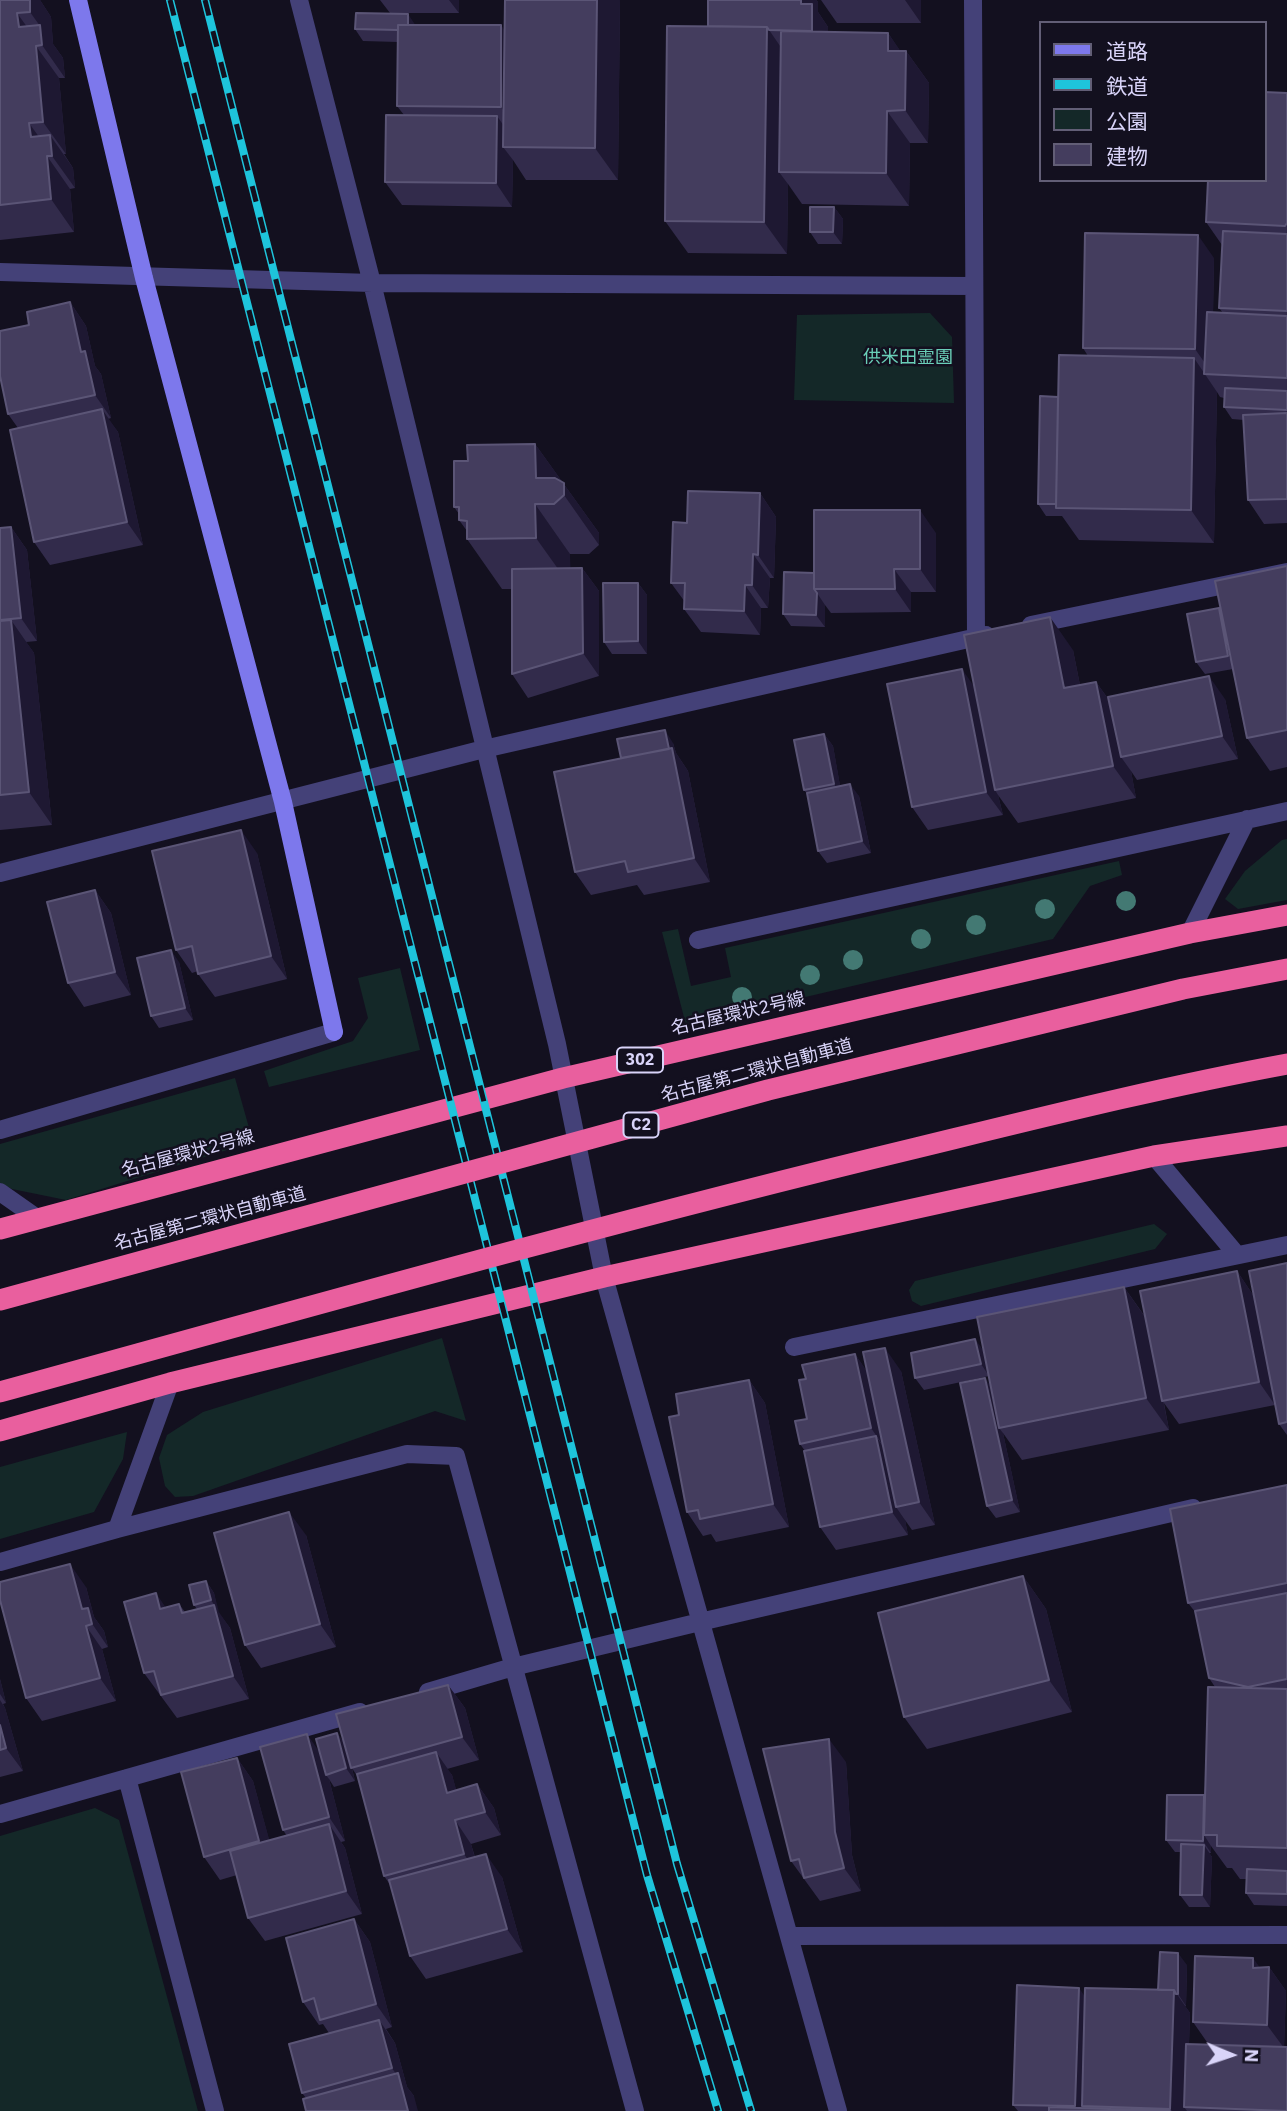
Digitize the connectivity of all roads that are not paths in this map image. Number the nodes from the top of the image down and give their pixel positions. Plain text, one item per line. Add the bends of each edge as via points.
1 (78, 0) edge
2 (299, 0) edge
3 (973, 0) edge
4 (0, 272) edge
5 (144, 278) junction
6 (372, 283) junction
7 (974, 286) junction
8 (1287, 572) edge
9 (976, 637) junction
10 (484, 749) junction
11 (283, 802) junction
12 (1287, 811) edge
13 (1247, 819) junction
14 (0, 873) edge
15 (1287, 915) edge
16 (1190, 933) junction
17 (698, 940) dead end
18 (1287, 969) edge
19 (1287, 1064) edge
20 (563, 1078) junction
21 (0, 1130) edge
22 (1287, 1136) edge
23 (1154, 1156) junction
24 (0, 1192) edge
25 (37, 1218) junction
26 (0, 1229) edge
27 (1287, 1245) edge
28 (1237, 1255) junction
29 (604, 1277) junction
30 (0, 1300) edge
31 (794, 1347) dead end
32 (170, 1383) junction
33 (0, 1392) edge
34 (0, 1431) edge
35 (1208, 1504) edge
36 (117, 1529) junction
37 (0, 1562) edge
38 (701, 1622) junction
39 (513, 1667) junction
40 (415, 1696) edge
41 (375, 1707) edge
42 (127, 1778) junction
43 (0, 1814) edge
44 (1287, 1935) edge
45 (789, 1936) junction
46 (215, 2111) edge
47 (635, 2111) edge
48 (838, 2111) edge

1 - 5 street
2 - 6 street
3 - 7 street
4 - 5 street
5 - 6 street
5 - 11 street
6 - 7 street
6 - 10 street
7 - 9 street
8 - 9 street
9 - 10 street
10 - 11 street
10 - 20 street
11 - 14 street
11 - 21 street via 334,1032
12 - 13 street
13 - 16 street
13 - 17 street
15 - 16 highway, 名古屋環状2号線 / 302
16 - 20 highway, 名古屋環状2号線 / 302
18 - 30 highway, 名古屋第二環状自動車道 / C2, bridge via 1183,989 768,1090
19 - 33 highway, bridge via 1202,1079 797,1177
20 - 25 highway, 名古屋環状2号線 / 302
20 - 29 street
22 - 23 highway
23 - 28 street
23 - 29 highway
24 - 25 street
25 - 26 highway, 名古屋環状2号線 / 302
27 - 28 street
28 - 31 street
29 - 32 highway
29 - 38 street
32 - 34 highway
32 - 36 street
35 - 38 street
36 - 37 street
36 - 39 street via 407,1454 456,1456
38 - 39 street
38 - 45 street
39 - 40 street
39 - 47 street
41 - 42 street
42 - 43 street
42 - 46 street
44 - 45 street
45 - 48 street

